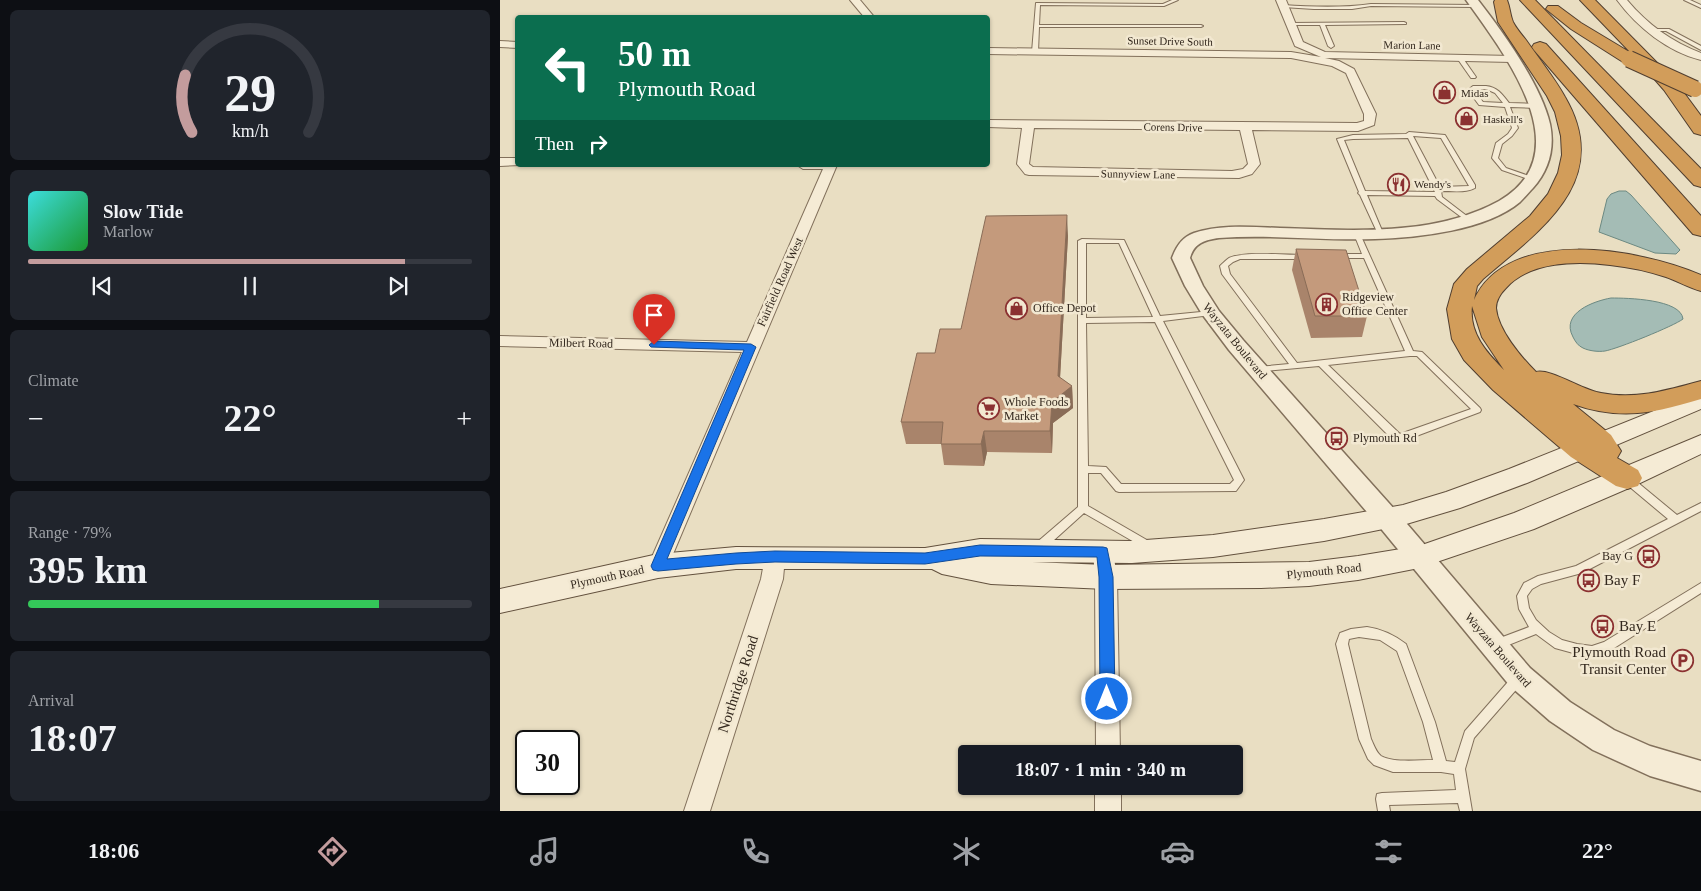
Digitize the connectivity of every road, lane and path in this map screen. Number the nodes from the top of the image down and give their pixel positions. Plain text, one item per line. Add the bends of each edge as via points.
1 (855, 0) edge
2 (1176, 0) edge
3 (1527, 0) edge
4 (1543, 0) edge
5 (1587, 0) edge
6 (1622, 0) edge
7 (1686, 0) edge
8 (1500, 1) edge
9 (1038, 2) edge
10 (1068, 2) edge
11 (1282, 3) edge
12 (1474, 3) edge
13 (1701, 7) edge
14 (868, 15) edge
15 (1404, 23) dead end
16 (1291, 24) junction
17 (1322, 24) junction
18 (1037, 26) junction
19 (1201, 26) dead end
20 (1652, 30) junction
21 (500, 44) edge
22 (515, 45) edge
23 (1331, 46) dead end
24 (1701, 48) edge
25 (990, 51) edge
26 (1035, 52) junction
27 (1701, 57) edge
28 (1460, 58) junction
29 (1512, 59) junction
30 (1473, 78) dead end
31 (1698, 91) edge
32 (1507, 106) junction
33 (1537, 106) junction
34 (990, 124) edge
35 (1028, 125) junction
36 (1358, 127) joint
37 (1246, 128) junction
38 (1701, 129) edge
39 (1409, 136) junction
40 (500, 162) edge
41 (515, 162) edge
42 (830, 167) edge
43 (1533, 179) junction
44 (1701, 181) edge
45 (1438, 191) junction
46 (1361, 192) junction
47 (1470, 221) junction
48 (1701, 229) edge
49 (1380, 233) junction
50 (1357, 234) junction
51 (1327, 256) edge
52 (1366, 256) junction
53 (1317, 257) edge
54 (1701, 284) edge
55 (1211, 313) junction
56 (1158, 319) junction
57 (1082, 321) junction
58 (500, 341) edge
59 (751, 347) junction
60 (1410, 353) junction
61 (1504, 353) junction
62 (1321, 363) junction
63 (1295, 366) junction
64 (1258, 370) junction
65 (1701, 390) edge
66 (1701, 400) edge
67 (1701, 444) edge
68 (1591, 446) junction
69 (1083, 470) junction
70 (1627, 478) junction
71 (1701, 507) edge
72 (1083, 508) junction
73 (1387, 518) junction
74 (1676, 520) junction
75 (1036, 550) junction
76 (1155, 550) junction
77 (775, 557) junction
78 (1419, 557) junction
79 (925, 559) junction
80 (1104, 564) junction
81 (658, 566) junction
82 (1701, 587) edge
83 (500, 601) edge
84 (1538, 628) junction
85 (1493, 646) junction
86 (1520, 677) junction
87 (1108, 745) edge
88 (1441, 766) junction
89 (1458, 769) junction
90 (1701, 776) edge
91 (1108, 795) edge
92 (1462, 796) junction
93 (697, 811) edge
94 (1108, 811) edge
95 (1384, 811) edge
96 (1466, 811) edge

1 - 14 street
2 - 10 lane via 1164,5
3 - 44 highway
4 - 31 highway, bridge via 1576,26 1629,59
5 - 38 highway via 1670,86
6 - 20 street
7 - 13 lane
8 - 48 highway
8 - 68 highway via 1506,22 1564,112 1572,154 1558,195 1538,221 1466,284 1460,309 1461,324 1473,354 1485,368
9 - 10 lane
9 - 18 lane
11 - 12 lane via 1324,8
11 - 16 street
12 - 29 street, Wayzata Boulevard
15 - 17 lane
16 - 17 lane
16 - 28 street, Marion Lane via 1299,44 1313,52 1335,56
17 - 23 lane
18 - 19 lane
18 - 26 lane
20 - 24 lane via 1667,30
20 - 27 street via 1670,43
21 - 22 street
25 - 26 street, Sunset Drive South
26 - 36 street, Sunset Drive South via 1291,55 1335,63 1350,71 1370,114 1370,123
28 - 29 street, Marion Lane
28 - 30 lane
29 - 33 street, Wayzata Boulevard
32 - 32 lane via 1481,104 1471,90 1494,88
32 - 33 lane
32 - 43 lane via 1515,128 1499,143 1496,162 1504,169
33 - 43 street, Wayzata Boulevard via 1544,139 1540,168
34 - 35 street, Corens Drive
35 - 37 street, Corens Drive
35 - 37 street, Sunnyview Lane via 1023,164 1029,171 1222,175 1239,175 1252,169 1254,164
36 - 37 street, Corens Drive
39 - 45 lane
39 - 45 lane via 1443,136 1472,185 1472,188 1463,190
39 - 46 lane via 1340,139
40 - 41 street
42 - 59 street, Fairfield Road West
43 - 47 street, Wayzata Boulevard via 1506,204
45 - 46 lane
45 - 47 lane via 1443,202
46 - 49 lane
47 - 49 street, Wayzata Boulevard
49 - 50 street, Wayzata Boulevard
50 - 52 lane
50 - 55 street, Wayzata Boulevard via 1215,233 1194,238 1181,258
51 - 52 lane
52 - 60 lane
53 - 63 lane via 1240,257 1224,266 1226,274
54 - 61 highway via 1645,264 1608,258 1566,258 1518,267 1496,282 1484,307 1495,339
55 - 56 lane
55 - 64 street, Wayzata Boulevard
56 - 57 lane
56 - 57 lane via 1122,241 1082,241
56 - 69 lane via 1239,480 1233,488 1119,488 1104,469
57 - 69 lane
58 - 59 street, Milbert Road
59 - 81 street, Fairfield Road West
60 - 62 lane
60 - 62 lane via 1419,354 1477,410 1398,438
61 - 65 highway via 1572,395 1605,403 1636,406
61 - 68 highway
62 - 63 lane
63 - 64 lane
64 - 73 street, Wayzata Boulevard
66 - 68 main road, Plymouth Road
67 - 70 main road, Plymouth Road
68 - 70 highway
68 - 73 main road, Plymouth Road via 1451,501
69 - 72 lane
70 - 74 lane
70 - 78 main road, Plymouth Road via 1524,521
71 - 74 lane
72 - 75 lane
72 - 76 lane
73 - 76 main road, Plymouth Road via 1213,546
73 - 78 street, Wayzata Boulevard
74 - 84 lane via 1578,570 1538,580 1528,586 1522,596 1524,608
75 - 79 main road, Plymouth Road via 980,550
75 - 80 main road, Plymouth Road
76 - 80 main road, Plymouth Road
77 - 79 main road, Plymouth Road
77 - 81 main road, Plymouth Road
77 - 93 street, Northridge Road via 772,580
78 - 80 main road, Plymouth Road via 1309,574 1261,576
78 - 85 street, Wayzata Boulevard
79 - 80 main road, Plymouth Road via 991,572
80 - 87 street
81 - 83 main road, Plymouth Road
82 - 84 lane via 1606,646 1592,651 1559,644
84 - 85 lane
85 - 86 street, Wayzata Boulevard
86 - 89 lane via 1469,735
86 - 90 street, Wayzata Boulevard via 1578,727 1669,769
88 - 88 lane via 1393,766 1378,761 1372,755 1365,739 1342,644 1344,636 1374,633 1395,641 1402,648
88 - 89 lane
89 - 92 lane
91 - 94 street
92 - 95 lane via 1382,799
92 - 96 lane

